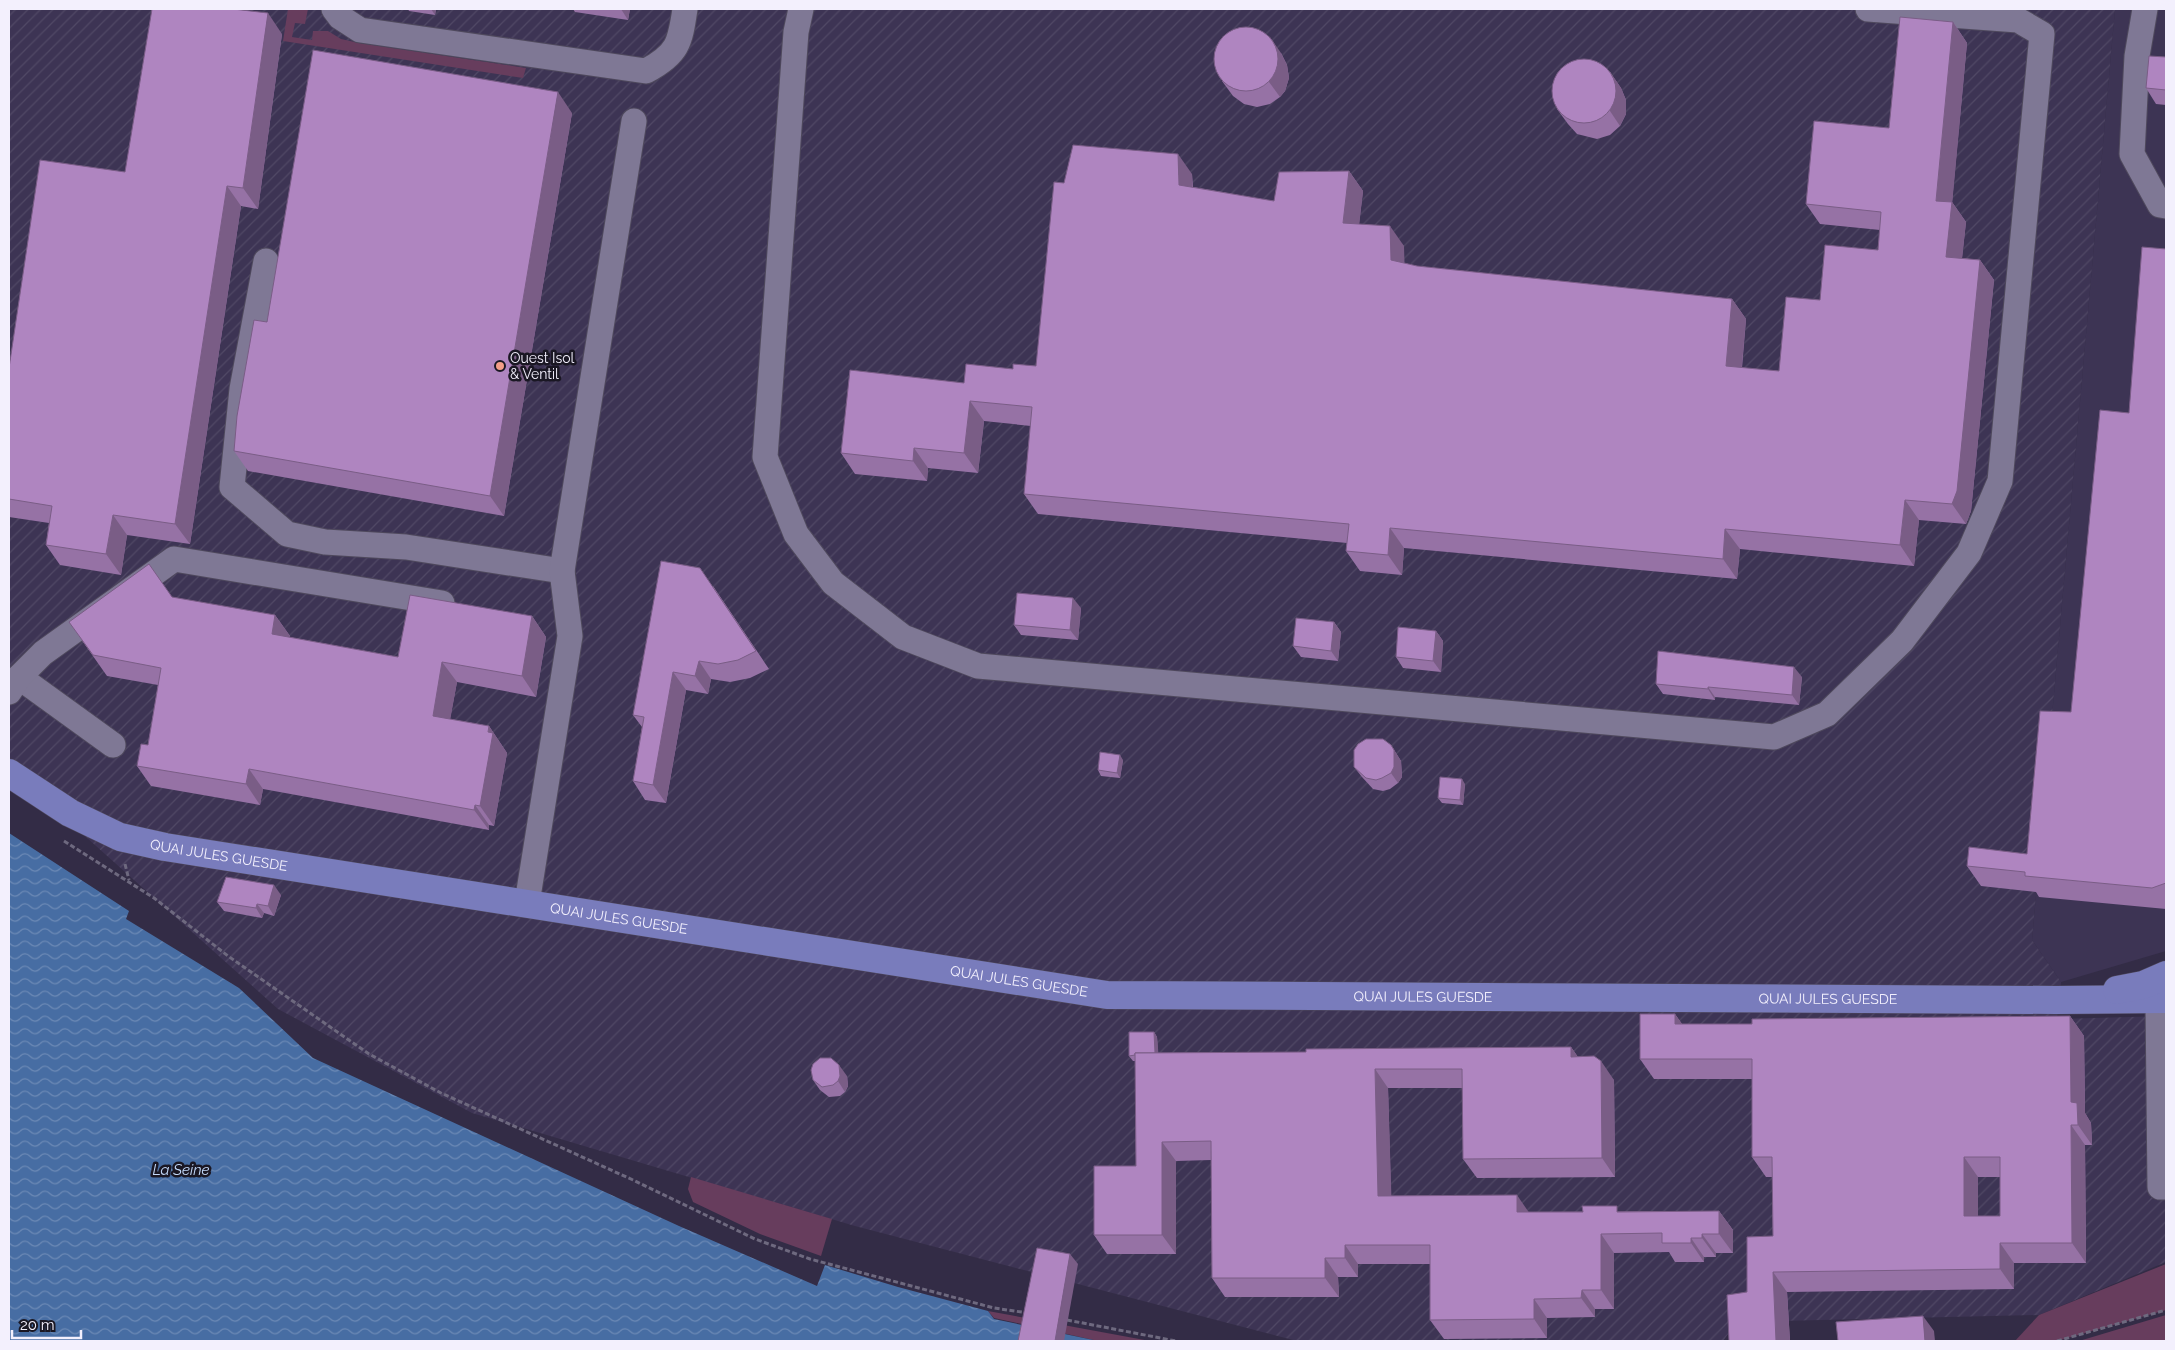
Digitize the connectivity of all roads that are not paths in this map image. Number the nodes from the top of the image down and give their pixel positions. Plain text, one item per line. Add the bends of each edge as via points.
1 (334, 9) edge
2 (685, 9) edge
3 (800, 9) edge
4 (1868, 9) edge
5 (2145, 9) edge
6 (634, 121) dead end
7 (2166, 206) edge
8 (266, 261) dead end
9 (562, 571) junction
10 (469, 607) edge
11 (14, 685) edge
12 (112, 745) dead end
13 (9, 773) edge
14 (527, 903) junction
15 (2164, 992) edge
16 (2163, 1062) edge
17 (2166, 1187) edge

1 - 2 lane via 360,30 646,71 666,60 680,38
3 - 4 lane via 764,457 796,534 833,583 903,637 978,666 1774,737 1827,714 1902,641 1969,553 2000,481 2042,34 2018,20
5 - 7 lane via 2136,56 2132,154 2160,205
6 - 9 lane
8 - 9 lane via 242,389 232,488 287,534 325,542 406,547
9 - 14 lane via 570,636
10 - 11 lane via 174,559 42,653
11 - 12 lane
13 - 14 main road, QUAI JULES GUESDE via 70,813 120,837
14 - 15 main road, QUAI JULES GUESDE via 1106,995 2056,1000
15 - 16 lane
16 - 17 lane via 2160,1187

